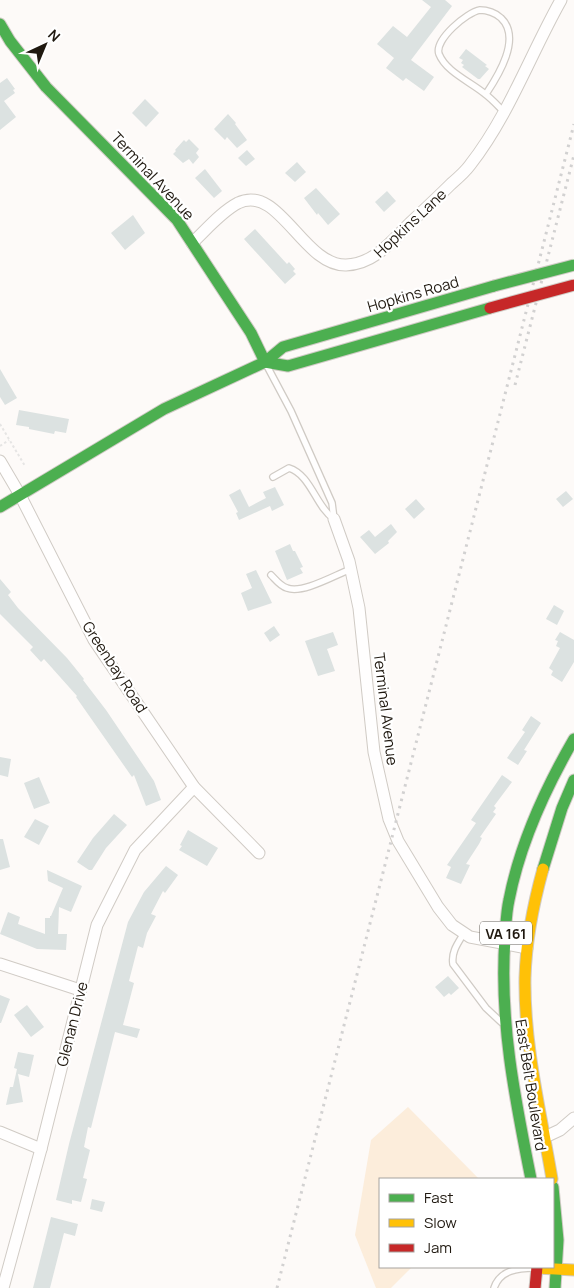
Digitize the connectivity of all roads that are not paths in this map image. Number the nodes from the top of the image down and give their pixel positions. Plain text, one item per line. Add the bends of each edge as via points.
1 (561, 0) edge
2 (0, 24) edge
3 (486, 94) junction
4 (504, 112) junction
5 (192, 243) junction
6 (574, 265) edge
7 (574, 285) edge
8 (265, 362) junction
9 (0, 461) edge
10 (273, 477) dead end
11 (20, 495) junction
12 (0, 507) edge
13 (334, 519) junction
14 (351, 569) junction
15 (271, 575) dead end
16 (574, 739) edge
17 (574, 780) edge
18 (194, 787) junction
19 (259, 853) dead end
20 (464, 933) junction
21 (505, 944) junction
22 (527, 948) junction
23 (0, 964) edge
24 (80, 990) junction
25 (505, 1025) junction
26 (574, 1118) edge
27 (0, 1132) edge
28 (545, 1137) junction
29 (40, 1149) junction
30 (530, 1178) edge
31 (552, 1178) edge
32 (554, 1198) edge
33 (524, 1268) edge
34 (537, 1268) edge
35 (554, 1268) edge
36 (557, 1268) junction
37 (574, 1270) edge
38 (3, 1288) edge
39 (494, 1288) edge
40 (535, 1288) edge
41 (555, 1288) edge

1 - 4 street, Hopkins Lane
2 - 5 main road, Terminal Avenue via 46,87 177,220
3 - 3 lane via 444,63 438,52 447,33 479,10 498,15 509,32 502,68
3 - 4 lane
4 - 5 street, Hopkins Lane via 469,167 370,259 347,265 326,260 261,201 239,202
5 - 8 main road, Terminal Avenue via 251,333
6 - 8 main road, Hopkins Road, bridge via 282,348
7 - 8 main road, bridge via 288,366
8 - 11 main road, Hopkins Road via 164,409
8 - 13 lane, Terminal Avenue via 332,503
9 - 11 street, Greenbay Road
10 - 13 lane via 288,468 295,470
11 - 12 main road, Hopkins Road
11 - 18 street, Greenbay Road via 94,640
13 - 14 street, Terminal Avenue
14 - 15 lane via 302,588 288,589
14 - 20 street, Terminal Avenue via 359,608 374,752 389,819 398,841 438,907 452,925
16 - 21 main road, East Belt Boulevard / VA 161 via 555,771 521,858 509,902
17 - 22 main road, East Belt Boulevard / VA 161 via 543,868
18 - 19 street, Greenbay Road
18 - 24 street, Glenan Drive via 135,850 97,925
20 - 21 street, Terminal Avenue
20 - 25 lane via 454,950 453,964 486,1008
21 - 22 street, Terminal Avenue
21 - 25 main road, East Belt Boulevard / VA 161
22 - 28 main road, East Belt Boulevard / VA 161 via 525,997 528,1036
23 - 24 street
24 - 29 street, Glenan Drive
25 - 30 main road, East Belt Boulevard / VA 161
26 - 28 street
27 - 29 street
28 - 31 main road, East Belt Boulevard / VA 161
29 - 38 street, Glenan Drive
32 - 36 main road
33 - 39 lane via 500,1277
34 - 40 main road
35 - 36 main road
36 - 37 main road
36 - 41 main road

